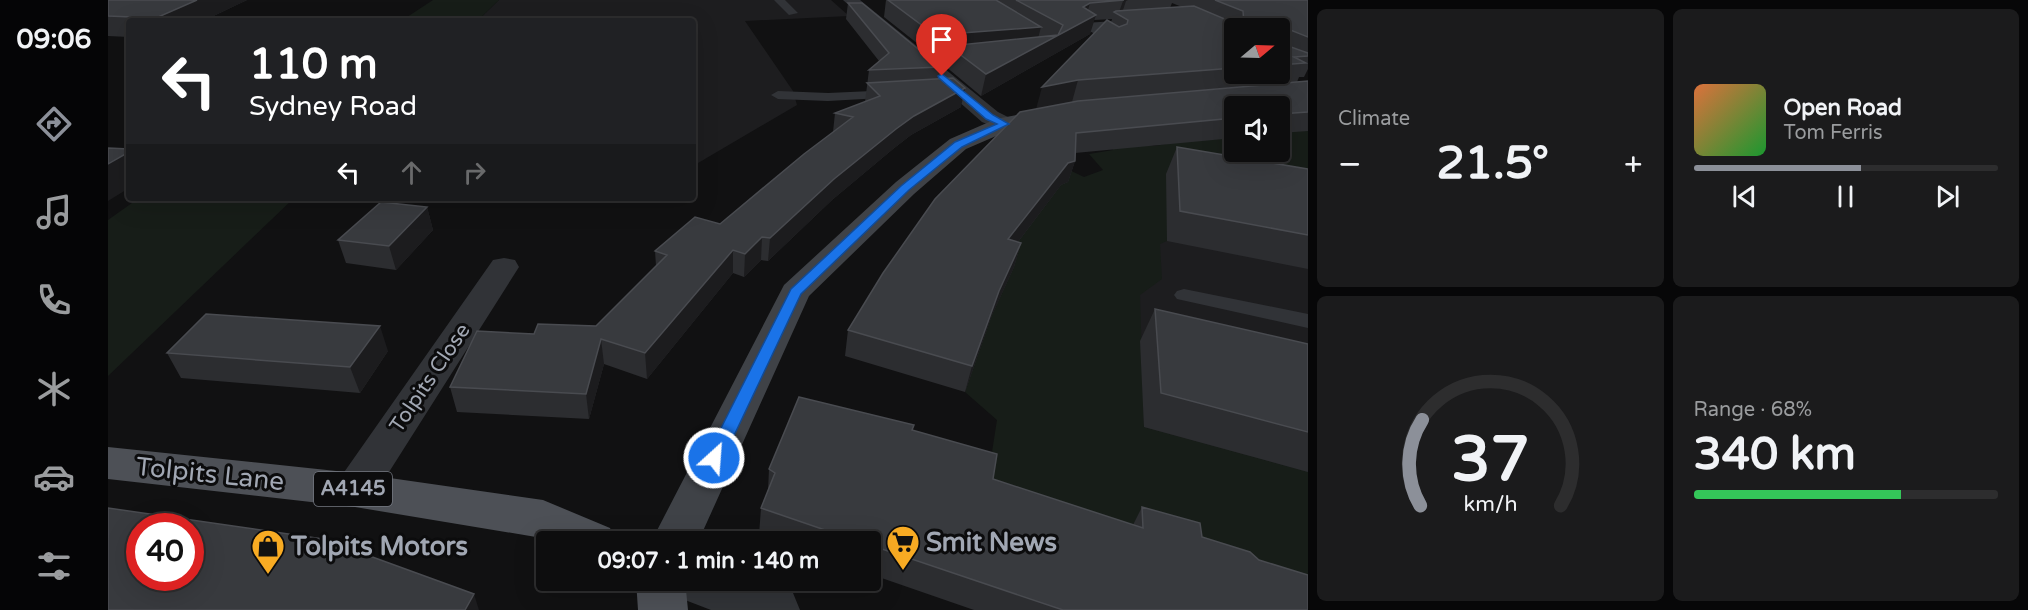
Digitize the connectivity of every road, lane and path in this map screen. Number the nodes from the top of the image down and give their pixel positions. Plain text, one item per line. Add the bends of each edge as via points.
1 (779, 0) edge
2 (851, 0) edge
3 (793, 13) dead end
4 (1139, 23) edge
5 (1114, 41) edge
6 (981, 57) edge
7 (926, 62) junction
8 (959, 90) junction
9 (935, 92) edge
10 (911, 93) edge
11 (778, 95) dead end
12 (1084, 110) edge
13 (1004, 124) junction
14 (504, 267) dead end
15 (1184, 295) dead end
16 (1308, 321) edge
17 (108, 464) edge
18 (356, 489) junction
19 (569, 531) edge
20 (679, 531) edge
21 (661, 591) edge
22 (721, 591) edge
23 (663, 610) edge
24 (775, 610) edge

1 - 3 lane
2 - 7 street
4 - 5 lane via 1085,26
6 - 7 lane
7 - 8 street
8 - 9 lane
8 - 13 street
10 - 11 lane
12 - 13 street
13 - 20 street via 958,144 905,188 795,292
14 - 18 street, Tolpits Close
15 - 16 lane
17 - 18 main road, Tolpits Lane / A4145
18 - 19 main road, Tolpits Lane / A4145 via 543,519
21 - 23 main road
22 - 24 street

